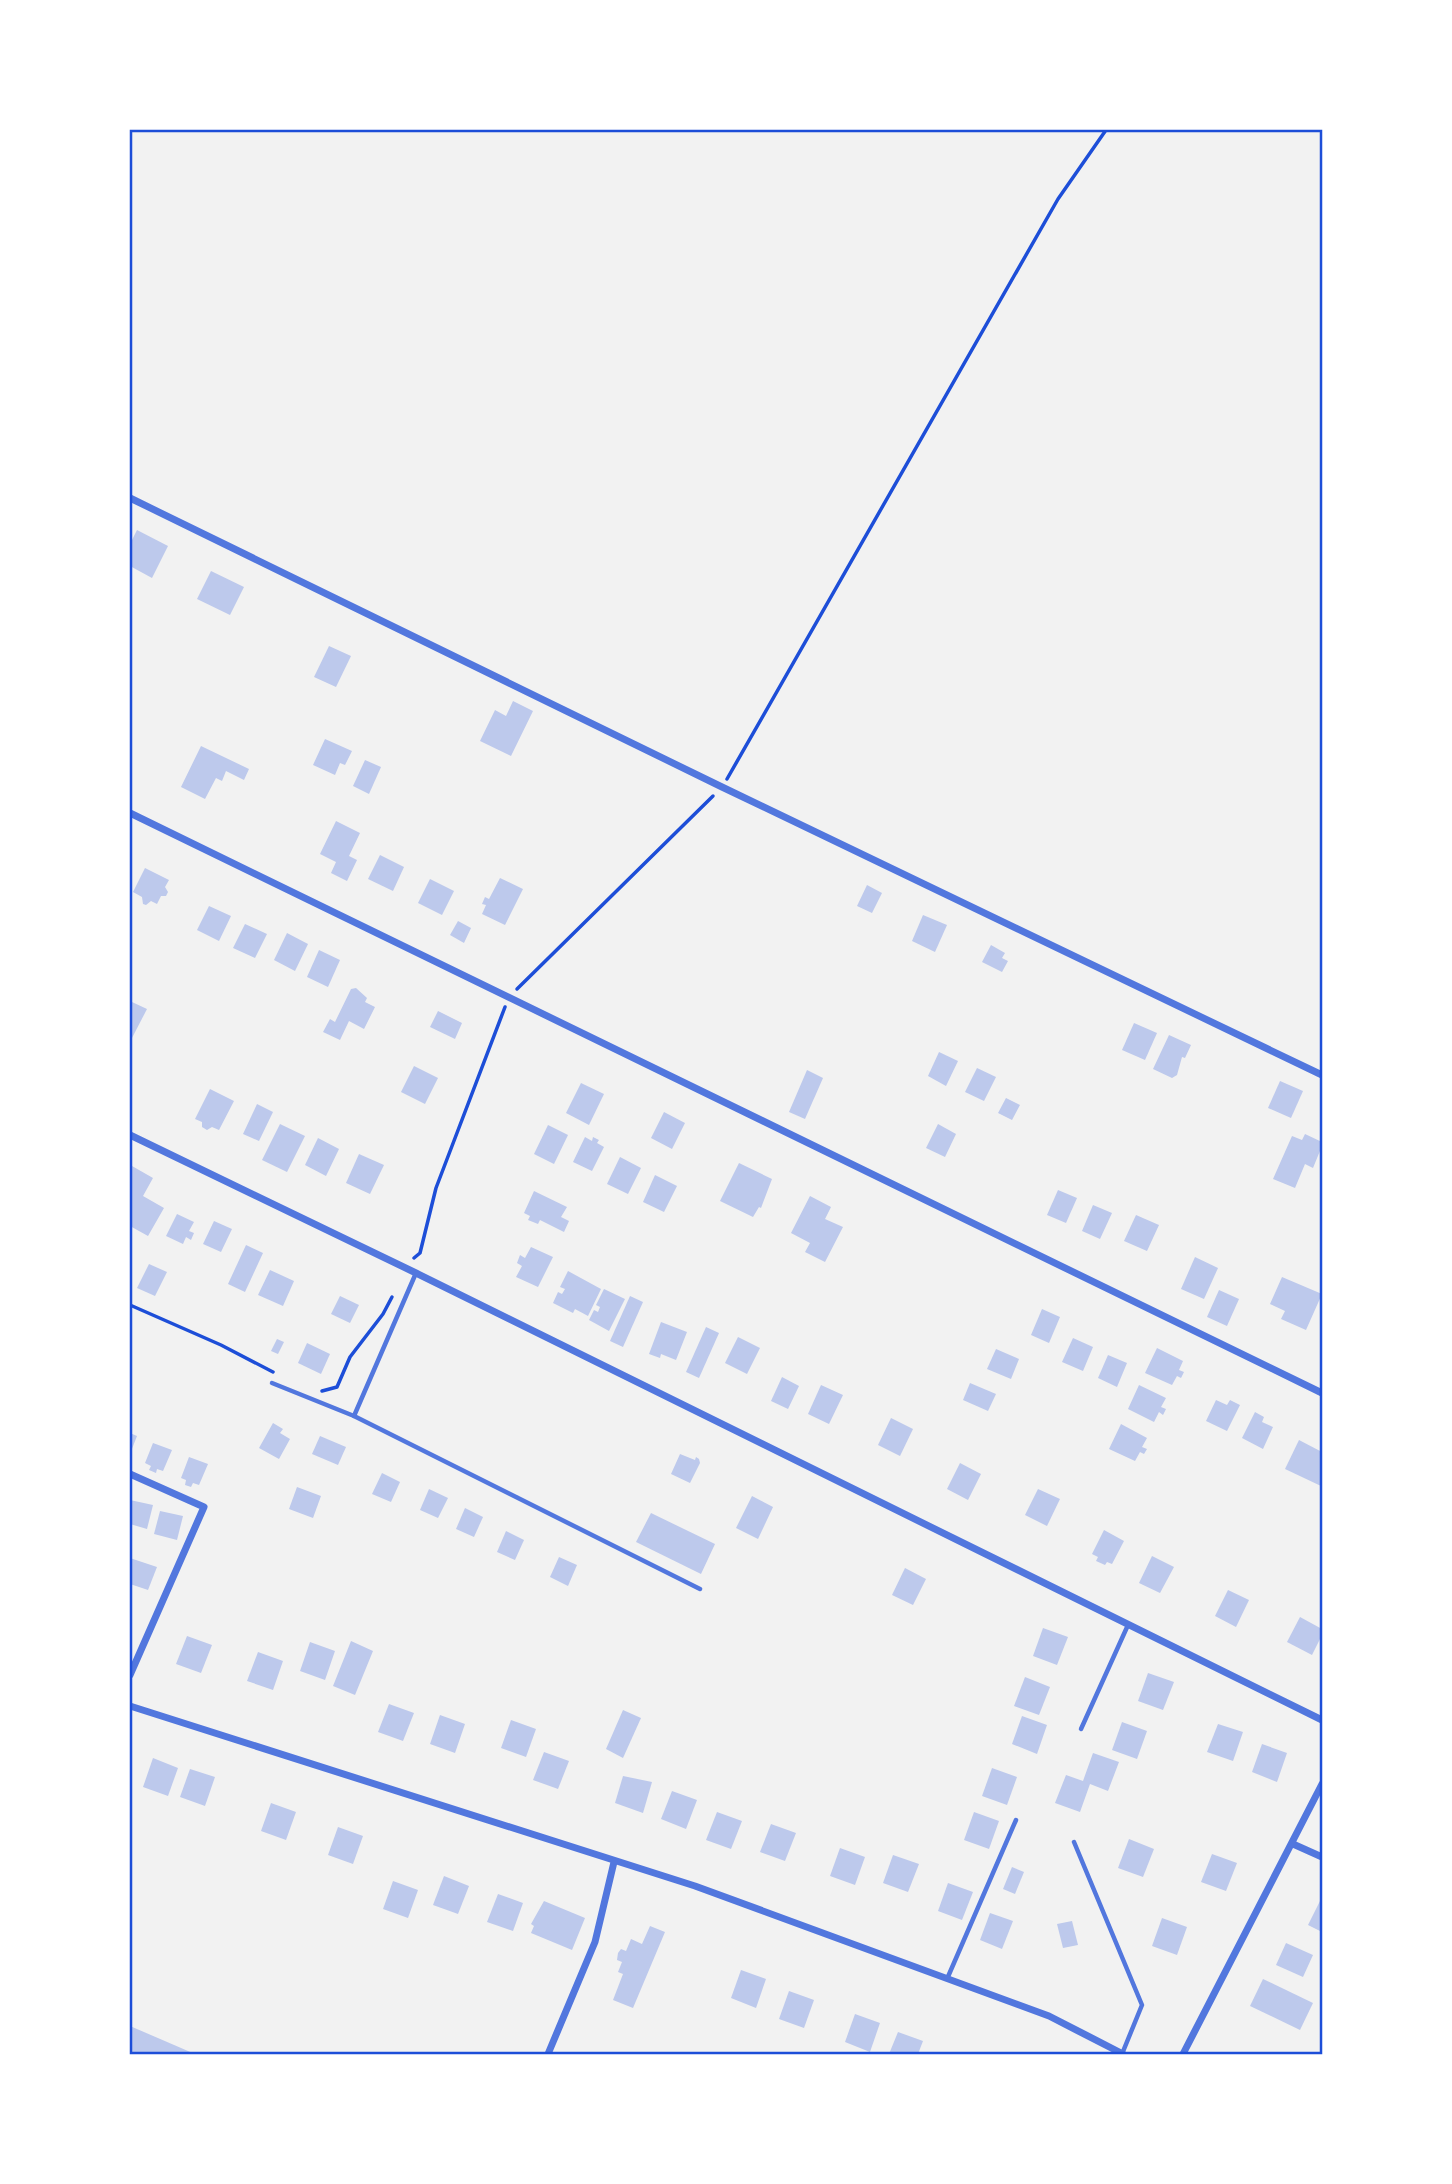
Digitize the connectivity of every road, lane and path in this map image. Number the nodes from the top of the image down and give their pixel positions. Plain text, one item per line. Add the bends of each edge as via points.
1 (1106, 130) edge
2 (130, 498) edge
3 (722, 787) junction
4 (130, 813) edge
5 (509, 998) junction
6 (1322, 1075) edge
7 (130, 1135) edge
8 (403, 1267) junction
9 (416, 1273) junction
10 (130, 1305) edge
11 (276, 1373) dead end
12 (272, 1383) dead end
13 (318, 1392) dead end
14 (1322, 1393) edge
15 (354, 1416) junction
16 (130, 1474) edge
17 (700, 1589) dead end
18 (1128, 1625) junction
19 (130, 1675) edge
20 (130, 1706) edge
21 (1322, 1720) edge
22 (1081, 1729) dead end
23 (1322, 1784) edge
24 (1016, 1820) dead end
25 (1074, 1842) dead end
26 (1293, 1844) junction
27 (1322, 1857) edge
28 (614, 1861) junction
29 (947, 1979) junction
30 (548, 2054) edge
31 (1122, 2054) edge
32 (1182, 2054) edge

1 - 3 path via 1058,199
2 - 3 street
3 - 5 path
3 - 6 street
4 - 5 street
5 - 8 path via 436,1188 419,1253
5 - 14 street
7 - 8 street
8 - 9 street
8 - 13 path via 383,1314 349,1357 337,1387
9 - 15 lane
9 - 18 street
10 - 11 path
12 - 15 lane
15 - 17 lane
16 - 19 street via 204,1507
18 - 21 street
18 - 22 lane
20 - 28 street
23 - 26 street
24 - 29 lane
25 - 31 lane via 1142,2005
26 - 27 street
26 - 32 street
28 - 29 street
28 - 30 street via 595,1942
29 - 31 street via 1049,2016

